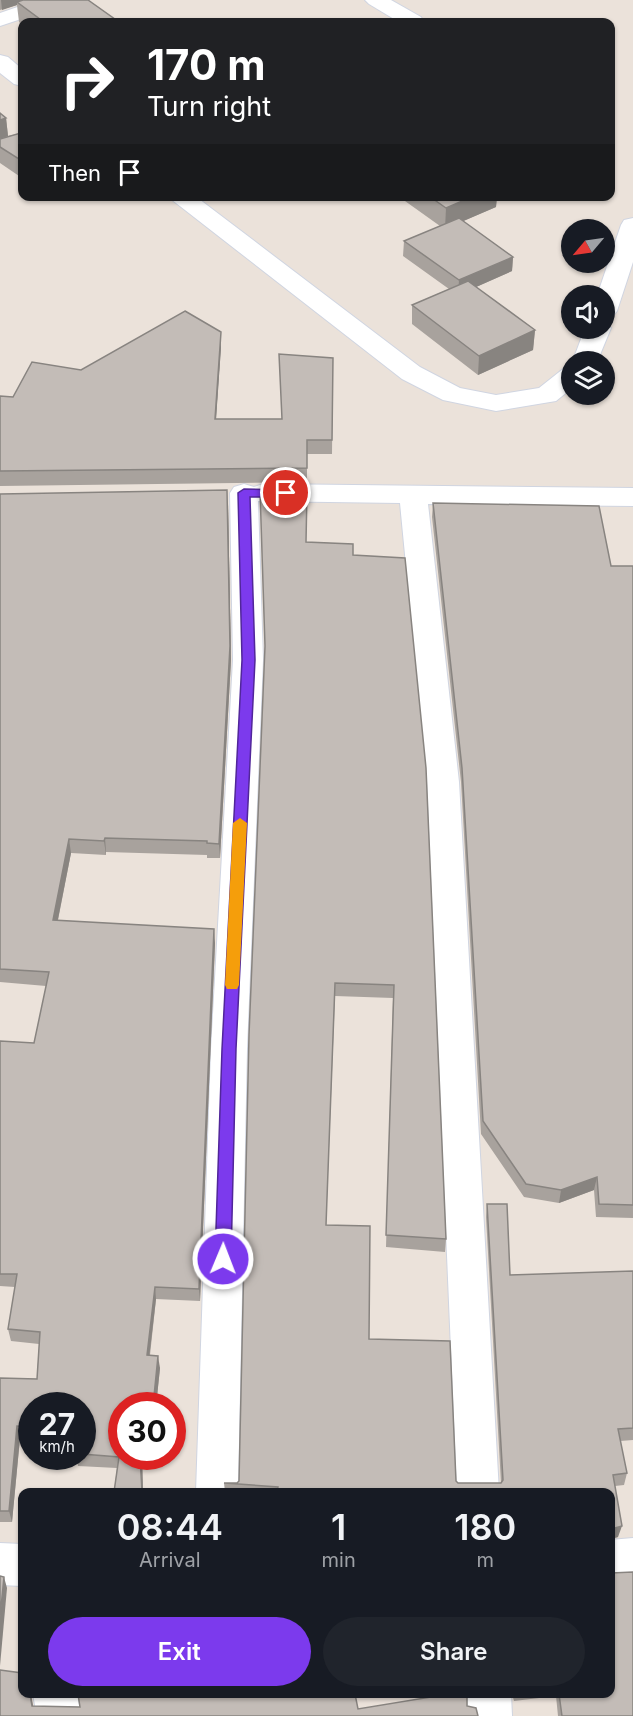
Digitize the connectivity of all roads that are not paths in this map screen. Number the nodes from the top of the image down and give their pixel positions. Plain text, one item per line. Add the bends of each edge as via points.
1 (59, 0) edge
2 (375, 0) edge
3 (406, 18) edge
4 (0, 20) edge
5 (0, 62) edge
6 (18, 76) edge
7 (186, 201) edge
8 (633, 225) edge
9 (613, 285) edge
10 (561, 383) edge
11 (413, 494) junction
12 (633, 497) edge
13 (217, 1488) edge
14 (478, 1488) edge
15 (633, 1559) edge
16 (615, 1561) edge
17 (0, 1564) edge
18 (18, 1565) edge
19 (56, 1698) edge
20 (489, 1698) edge
21 (59, 1716) edge
22 (490, 1716) edge

1 - 4 street
2 - 3 street
5 - 6 street
7 - 10 street via 411,373 452,394 496,403 547,394
8 - 9 street
11 - 12 street
11 - 13 street via 232,493 248,660 229,1049
11 - 14 street via 443,782
15 - 16 street
17 - 18 street
19 - 21 street
20 - 22 street

